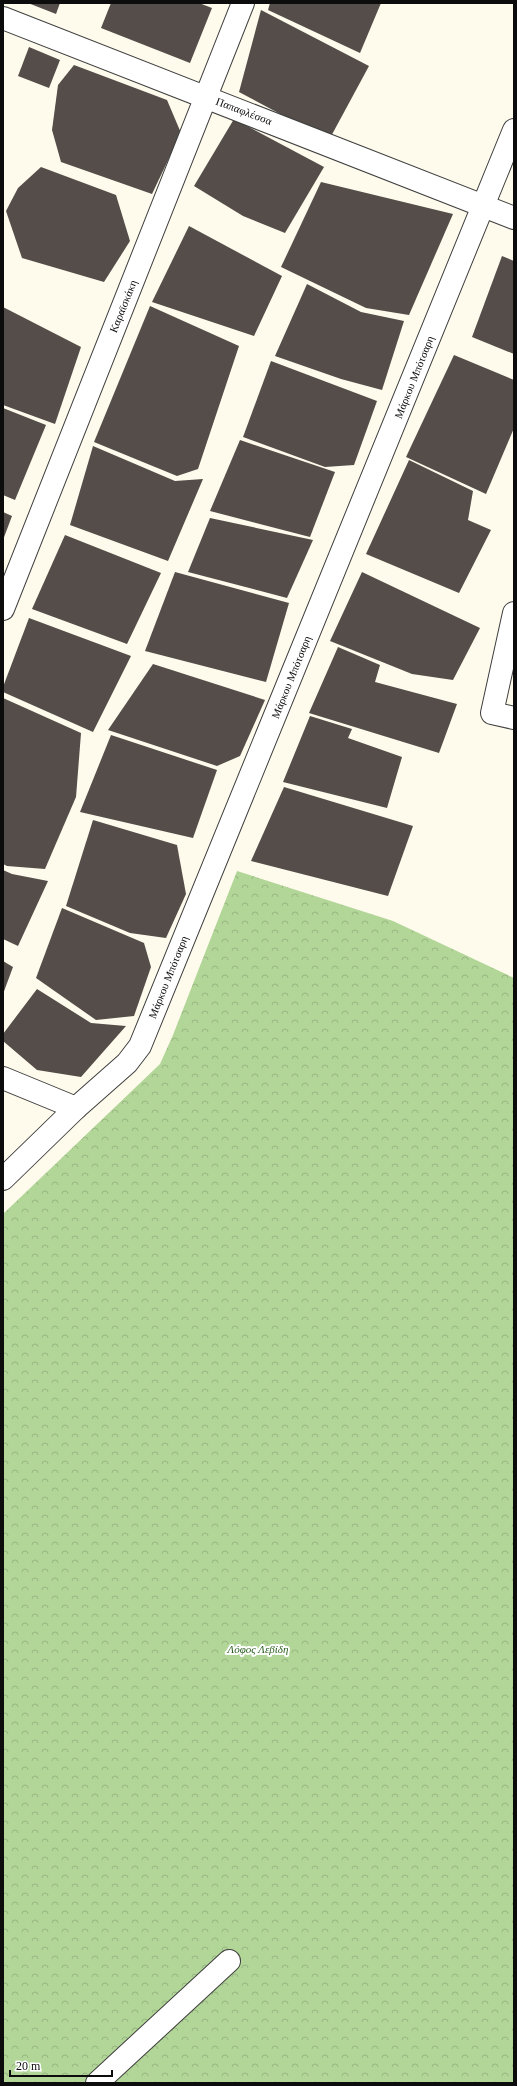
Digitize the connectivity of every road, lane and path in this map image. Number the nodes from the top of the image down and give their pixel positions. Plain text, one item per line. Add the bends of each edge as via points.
1 (243, 3) edge
2 (3, 18) edge
3 (206, 96) junction
4 (514, 130) edge
5 (484, 205) junction
6 (514, 218) edge
7 (3, 609) edge
8 (514, 613) edge
9 (514, 718) edge
10 (3, 1078) edge
11 (76, 1108) junction
12 (3, 1179) edge
13 (229, 1961) dead end
14 (97, 2083) edge

1 - 3 street, Καραϊσκάκη
2 - 3 street, Παπαφλέσσα
3 - 5 street, Παπαφλέσσα
3 - 7 street, Καραϊσκάκη
4 - 5 street, Μάρκου Μπότσαρη
5 - 6 street, Παπαφλέσσα
5 - 11 street, Μάρκου Μπότσαρη via 140,1046 127,1063
8 - 9 street via 492,713
10 - 11 street
11 - 12 street, Μάρκου Μπότσαρη
13 - 14 street

